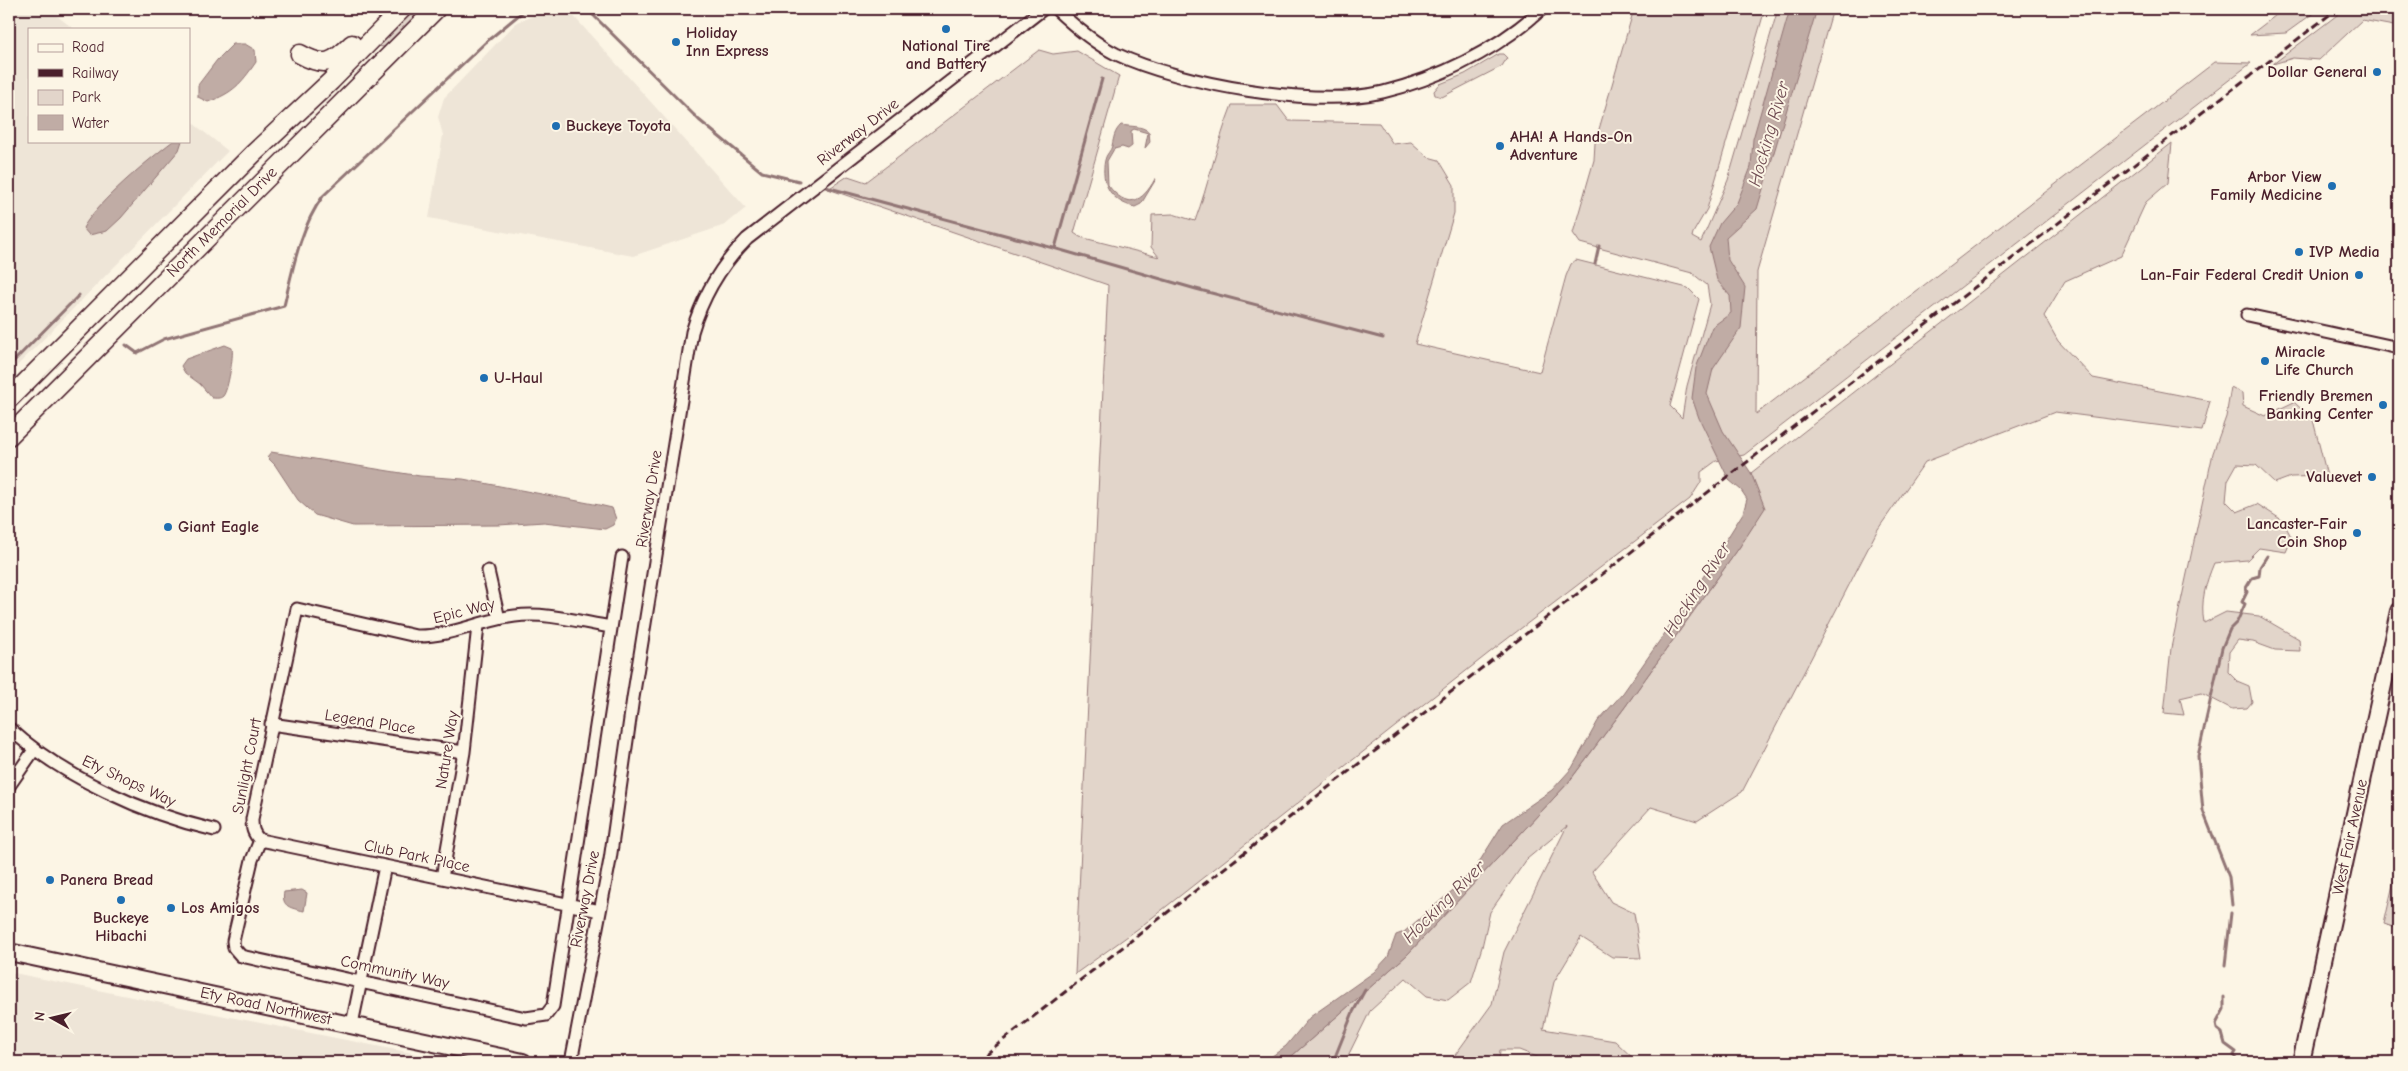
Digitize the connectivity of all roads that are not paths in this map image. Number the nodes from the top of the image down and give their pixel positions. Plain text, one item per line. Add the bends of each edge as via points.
1 (388, 9) edge
2 (402, 9) edge
3 (436, 9) edge
4 (1043, 9) edge
5 (1056, 9) edge
6 (1542, 9) edge
7 (300, 54) dead end
8 (331, 81) junction
9 (222, 222) junction
10 (2247, 315) dead end
11 (2399, 348) edge
12 (9, 399) edge
13 (9, 436) edge
14 (622, 557) dead end
15 (488, 571) dead end
16 (296, 609) joint
17 (2399, 611) edge
18 (499, 619) junction
19 (478, 626) junction
20 (611, 627) junction
21 (272, 724) junction
22 (9, 728) edge
23 (34, 750) junction
24 (464, 752) junction
25 (9, 786) edge
26 (214, 830) dead end
27 (260, 840) junction
28 (385, 866) junction
29 (442, 878) junction
30 (568, 904) junction
31 (600, 911) junction
32 (9, 952) edge
33 (362, 981) junction
34 (352, 1024) junction
35 (523, 1062) edge
36 (571, 1062) edge
37 (2301, 1062) edge

1 - 7 main road via 339,58 326,63
2 - 8 main road, North Memorial Drive
3 - 9 main road, North Memorial Drive
4 - 31 street, Riverway Drive via 747,239 720,269 700,307 692,332
5 - 6 street via 1081,31 1115,53 1165,72 1252,89 1342,97 1382,92 1440,74 1467,62 1505,38
8 - 9 main road via 333,92 330,100 232,203
8 - 12 main road, North Memorial Drive via 253,154
9 - 13 main road, North Memorial Drive
10 - 11 street
14 - 20 street
15 - 18 street
16 - 19 street, Epic Way via 416,636 434,636
16 - 21 street, Sunlight Court
17 - 37 street, West Fair Avenue
18 - 19 street, Epic Way
18 - 20 street, Epic Way via 532,615
19 - 24 street, Nature Way
20 - 30 street
21 - 24 street, Legend Place
21 - 27 street, Sunlight Court via 252,819 255,836
22 - 23 street, Ety Shops Way
23 - 25 street
23 - 26 street, Ety Shops Way via 112,794 175,821
24 - 29 street, Nature Way
27 - 28 street, Club Park Place
27 - 33 street, Community Way via 235,931 234,948 238,954
28 - 29 street, Club Park Place
28 - 33 street
29 - 30 street, Club Park Place
30 - 31 street, Club Park Place
30 - 33 street, Community Way via 553,1006 546,1016 526,1018
31 - 36 street, Riverway Drive
32 - 34 street, Ety Road Northwest
33 - 34 street
34 - 35 street, Ety Road Northwest

